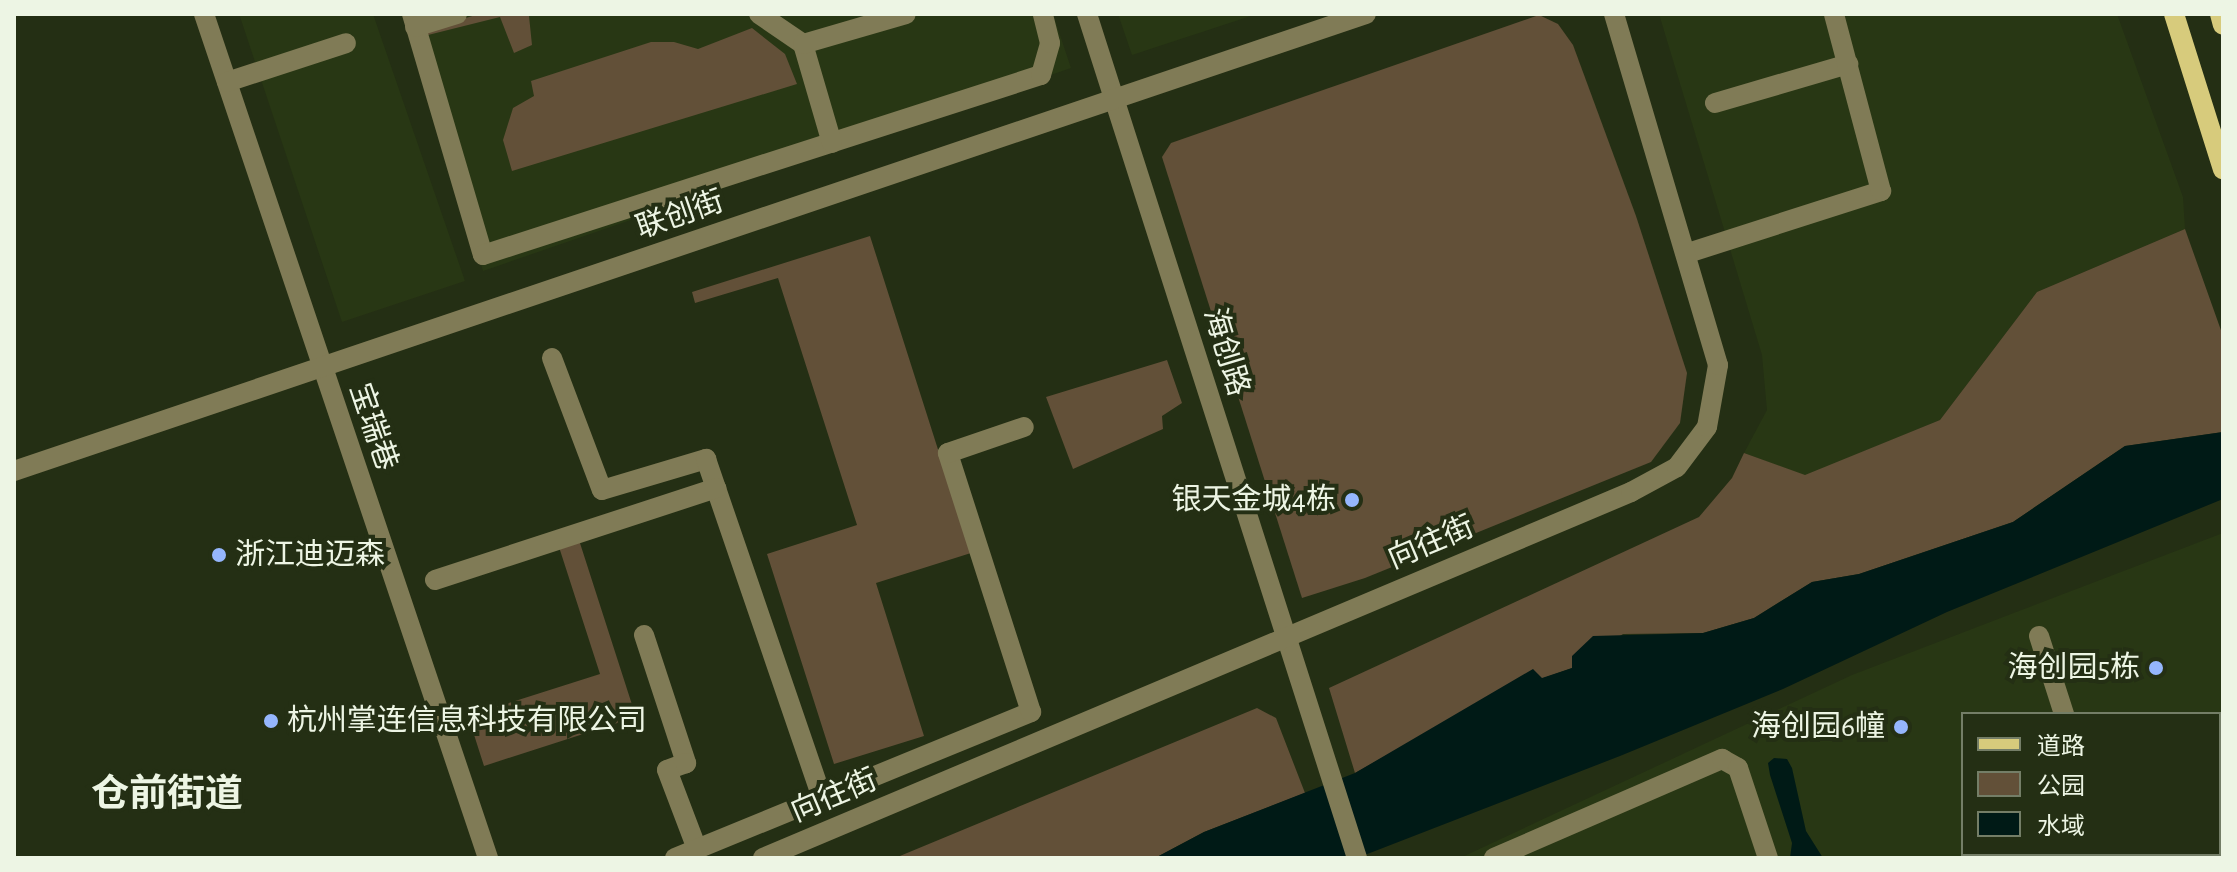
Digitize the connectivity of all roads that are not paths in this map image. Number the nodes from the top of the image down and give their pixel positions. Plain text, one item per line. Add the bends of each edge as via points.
1 (204, 14) edge
2 (457, 14) edge
3 (759, 14) edge
4 (906, 14) edge
5 (1043, 14) edge
6 (1087, 14) edge
7 (1614, 14) edge
8 (1834, 14) edge
9 (2174, 14) edge
10 (2220, 14) edge
11 (1356, 15) edge
12 (871, 19) edge
13 (414, 20) edge
14 (2223, 25) edge
15 (346, 43) dead end
16 (803, 44) junction
17 (1848, 64) junction
18 (227, 82) junction
19 (1115, 95) junction
20 (1715, 103) dead end
21 (832, 143) junction
22 (2223, 169) edge
23 (1688, 253) junction
24 (552, 358) dead end
25 (323, 371) junction
26 (1024, 427) dead end
27 (14, 471) edge
28 (716, 488) junction
29 (435, 580) dead end
30 (644, 635) dead end
31 (2039, 636) dead end
32 (1286, 644) junction
33 (2063, 712) edge
34 (822, 798) junction
35 (697, 849) junction
36 (488, 858) edge
37 (675, 858) edge
38 (763, 858) edge
39 (792, 858) edge
40 (1357, 858) edge
41 (1494, 858) edge
42 (1768, 858) edge

1 - 18 street, 宝瑞巷
2 - 13 street
3 - 16 street
4 - 12 street
5 - 21 street via 1050,43 1041,75
6 - 19 street, 海创路
7 - 23 street, 向往街
8 - 17 street
9 - 22 main road
10 - 14 main road
11 - 19 street, 联创街
12 - 16 street
13 - 21 street via 483,255
15 - 18 street
16 - 21 street
17 - 20 street
17 - 23 street via 1881,191
18 - 25 street, 宝瑞巷
19 - 25 street, 联创街
19 - 32 street, 海创路
23 - 32 street, 向往街 via 1715,349 1718,381 1707,427 1677,467
24 - 28 street via 602,490 706,459
25 - 27 street, 联创街
25 - 36 street, 宝瑞巷
26 - 34 street via 948,453 1031,712
28 - 29 street
28 - 34 street
30 - 35 street via 686,763 667,770
31 - 33 street
32 - 38 street, 向往街
32 - 39 street, 向往街
32 - 40 street, 海创路
34 - 35 street
35 - 37 street
41 - 42 street via 1722,759 1738,768

